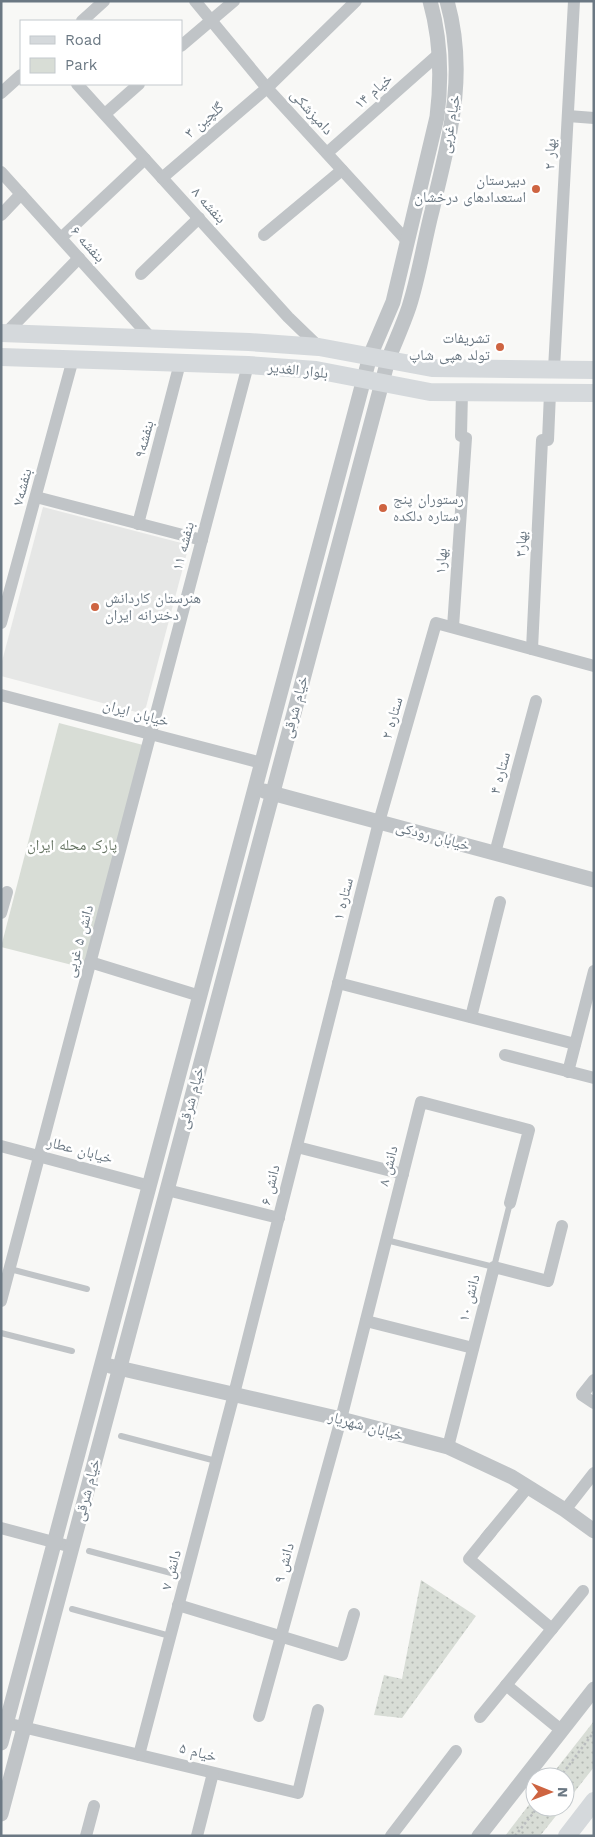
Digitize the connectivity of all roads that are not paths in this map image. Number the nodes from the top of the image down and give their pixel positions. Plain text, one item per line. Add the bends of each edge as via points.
1 (104, 1) edge
2 (195, 1) edge
3 (234, 1) edge
4 (356, 1) edge
5 (430, 1) edge
6 (447, 1) edge
7 (574, 1) edge
8 (83, 20) edge
9 (210, 20) junction
10 (182, 45) edge
11 (440, 53) junction
12 (20, 76) edge
13 (78, 85) edge
14 (138, 85) edge
15 (440, 87) junction
16 (267, 88) junction
17 (456, 88) junction
18 (1, 93) edge
19 (105, 114) junction
20 (568, 116) junction
21 (594, 118) edge
22 (326, 153) junction
23 (146, 159) junction
24 (342, 170) junction
25 (1, 172) edge
26 (162, 178) junction
27 (22, 194) junction
28 (1, 215) edge
29 (199, 218) junction
30 (264, 235) dead end
31 (61, 238) junction
32 (408, 242) junction
33 (79, 258) junction
34 (141, 274) dead end
35 (4, 333) edge
36 (151, 338) junction
37 (319, 347) junction
38 (370, 356) junction
39 (1, 357) edge
40 (73, 359) junction
41 (388, 360) junction
42 (180, 363) junction
43 (248, 365) junction
44 (554, 369) junction
45 (594, 370) edge
46 (364, 379) junction
47 (382, 383) junction
48 (462, 392) junction
49 (550, 393) junction
50 (594, 393) edge
51 (36, 497) junction
52 (138, 524) junction
53 (202, 540) junction
54 (1, 623) edge
55 (453, 627) junction
56 (532, 649) junction
57 (594, 666) edge
58 (1, 695) edge
59 (536, 701) dead end
60 (151, 734) junction
61 (262, 763) junction
62 (255, 788) junction
63 (272, 793) junction
64 (379, 822) junction
65 (495, 853) junction
66 (594, 880) edge
67 (7, 892) dead end
68 (500, 902) dead end
69 (1, 913) edge
70 (90, 962) junction
71 (594, 971) edge
72 (338, 984) junction
73 (200, 996) junction
74 (217, 1001) junction
75 (471, 1017) junction
76 (575, 1044) junction
77 (505, 1055) dead end
78 (568, 1072) junction
79 (594, 1078) edge
80 (1, 1146) edge
81 (297, 1146) junction
82 (40, 1156) junction
83 (403, 1174) junction
84 (150, 1186) junction
85 (167, 1190) junction
86 (510, 1203) joint
87 (279, 1218) junction
88 (562, 1226) dead end
89 (386, 1240) junction
90 (494, 1268) junction
91 (10, 1269) junction
92 (87, 1289) dead end
93 (1, 1301) edge
94 (366, 1321) junction
95 (1, 1333) edge
96 (473, 1348) junction
97 (72, 1351) dead end
98 (102, 1364) junction
99 (119, 1369) junction
100 (594, 1380) edge
101 (234, 1394) junction
102 (594, 1403) edge
103 (341, 1419) junction
104 (121, 1436) dead end
105 (448, 1447) junction
106 (216, 1462) junction
107 (594, 1473) edge
108 (528, 1487) junction
109 (566, 1510) junction
110 (1, 1528) edge
111 (594, 1531) edge
112 (491, 1532) dead end
113 (54, 1542) junction
114 (72, 1547) junction
115 (89, 1551) dead end
116 (469, 1560) junction
117 (186, 1577) junction
118 (583, 1591) dead end
119 (178, 1605) junction
120 (72, 1609) dead end
121 (354, 1614) dead end
122 (552, 1628) junction
123 (170, 1636) junction
124 (281, 1636) junction
125 (506, 1685) junction
126 (594, 1689) edge
127 (318, 1710) dead end
128 (259, 1716) dead end
129 (480, 1717) dead end
130 (6, 1723) junction
131 (24, 1727) junction
132 (561, 1730) junction
133 (1, 1743) edge
134 (456, 1751) dead end
135 (138, 1755) junction
136 (214, 1773) junction
137 (594, 1801) edge
138 (94, 1806) dead end
139 (1, 1814) edge
140 (86, 1836) edge
141 (197, 1836) edge
142 (391, 1836) edge
143 (479, 1836) edge
144 (567, 1836) edge

1 - 8 street
2 - 9 street, دامپزشکی
3 - 9 street
4 - 16 street, گلچین ۳
5 - 11 street, خیام غربی
6 - 17 street, خیام غربی via 456,52
7 - 20 street, بهار ۲
9 - 10 street
9 - 16 street, دامپزشکی
11 - 15 street, خیام غربی
11 - 22 street, خیام ۱۴
12 - 18 street
13 - 19 street, بنفشه ۸
14 - 19 street
15 - 17 street
15 - 32 street, خیام غربی via 437,117
16 - 22 street, دامپزشکی
16 - 26 street, گلچین ۳
17 - 41 street, خیام غربی via 453,120 409,306
19 - 23 street, بنفشه ۸
20 - 21 street
20 - 44 street, بهار ۲
22 - 24 street, دامپزشکی
23 - 26 street, بنفشه ۸
23 - 31 street
24 - 30 street
24 - 32 street, دامپزشکی
25 - 27 street, بنفشه ۶
26 - 29 street, بنفشه ۸
27 - 28 street
27 - 31 street, بنفشه ۶
29 - 34 street
29 - 37 street, بنفشه ۸
31 - 33 street, بنفشه ۶
32 - 38 street, خیام غربی via 394,302
33 - 35 street
33 - 36 street, بنفشه ۶
35 - 36 main road, بلوار الغدیر
36 - 37 main road, بلوار الغدیر
37 - 38 main road, بلوار الغدیر
38 - 41 main road, بلوار الغدیر
38 - 46 street, خیام شرقی
39 - 40 main road, بلوار الغدیر
40 - 42 main road, بلوار الغدیر
40 - 51 street, بنفشه۷
41 - 44 main road, بلوار الغدیر via 432,368
41 - 47 street, خیام غربی
42 - 43 main road, بلوار الغدیر
42 - 52 street, بنفشه۹
43 - 46 main road, بلوار الغدیر via 316,370
43 - 53 street, بنفشه ۱۱
44 - 45 main road, بلوار الغدیر
46 - 47 main road, بلوار الغدیر
46 - 61 street, خیام شرقی
47 - 48 main road, بلوار الغدیر via 430,392
47 - 63 street, خیام شرقی
48 - 49 main road, بلوار الغدیر
48 - 55 street, بهار۱ via 461,436 466,438
49 - 50 main road, بلوار الغدیر
49 - 56 street, بهار۳ via 548,440 542,440
51 - 52 street
51 - 54 street, بنفشه۷
52 - 53 street
53 - 60 street, بنفشه ۱۱
55 - 56 street
55 - 64 street, ستاره ۲ via 436,622
56 - 57 street
58 - 60 street, خیابان ایران
59 - 65 street, ستاره ۴
60 - 61 street, خیابان ایران
60 - 70 street, دانش ۵ غربی
61 - 62 street, خیام شرقی
62 - 63 street, خیابان رودکی
62 - 73 street, خیام شرقی
63 - 64 street, خیابان رودکی
63 - 74 street, خیام شرقی
64 - 65 street, خیابان رودکی
64 - 72 street, ستاره ۱
65 - 66 street, خیابان رودکی
67 - 69 street
68 - 75 street
70 - 73 street
70 - 82 street, دانش ۵ غربی
71 - 76 street
72 - 75 street
72 - 81 street, دانش ۶
73 - 74 street
73 - 84 street, خیام شرقی
74 - 85 street, خیام شرقی
75 - 76 street
76 - 78 street
77 - 78 street
78 - 79 street
80 - 82 street, خیابان عطار
81 - 83 street
81 - 87 street, دانش ۶
82 - 84 street, خیابان عطار
82 - 91 street, دانش ۵ غربی
83 - 86 street, دانش ۸ via 421,1102 528,1130
83 - 89 street, دانش ۸
84 - 85 street
84 - 98 street, خیام شرقی
85 - 87 street
85 - 99 street, خیام شرقی
86 - 90 lane
87 - 101 street, دانش ۶
88 - 90 street, دانش ۱۰ via 548,1281
89 - 90 lane
89 - 94 street, دانش ۸
90 - 96 street, دانش ۱۰
91 - 92 lane
91 - 93 street, دانش ۵ غربی
94 - 96 street
94 - 103 street, دانش ۸
95 - 97 lane
96 - 105 street, دانش ۱۰
98 - 99 street, خیابان شهریار
98 - 113 street, خیام شرقی
99 - 101 street, خیابان شهریار
99 - 114 street, خیام شرقی
100 - 102 street via 582,1395
101 - 103 street, خیابان شهریار
101 - 106 street, دانش ۷
103 - 105 street, خیابان شهریار
103 - 124 street, دانش ۹
104 - 106 lane
105 - 108 street, خیابان شهریار
106 - 117 street, دانش ۷
107 - 109 street
108 - 109 street, خیابان شهریار
108 - 116 street
109 - 111 street, خیابان شهریار
110 - 113 street
112 - 116 street
113 - 114 street
113 - 130 street, خیام شرقی
114 - 131 street, خیام شرقی
115 - 117 lane
116 - 122 street
117 - 119 street, دانش ۷
118 - 122 street
119 - 123 street, دانش ۷
119 - 124 street
120 - 123 lane
121 - 124 street via 342,1655
122 - 125 street
123 - 135 street, دانش ۷
124 - 128 street, دانش ۹
125 - 129 street
125 - 132 street
126 - 132 street
127 - 136 street, خیام ۵ via 298,1794
130 - 131 street, خیام ۵
130 - 133 street, خیام شرقی
131 - 135 street, خیام ۵
131 - 139 street, خیام شرقی
132 - 143 street
134 - 142 street
135 - 136 street, خیام ۵
136 - 141 street
137 - 144 main road
138 - 140 street

